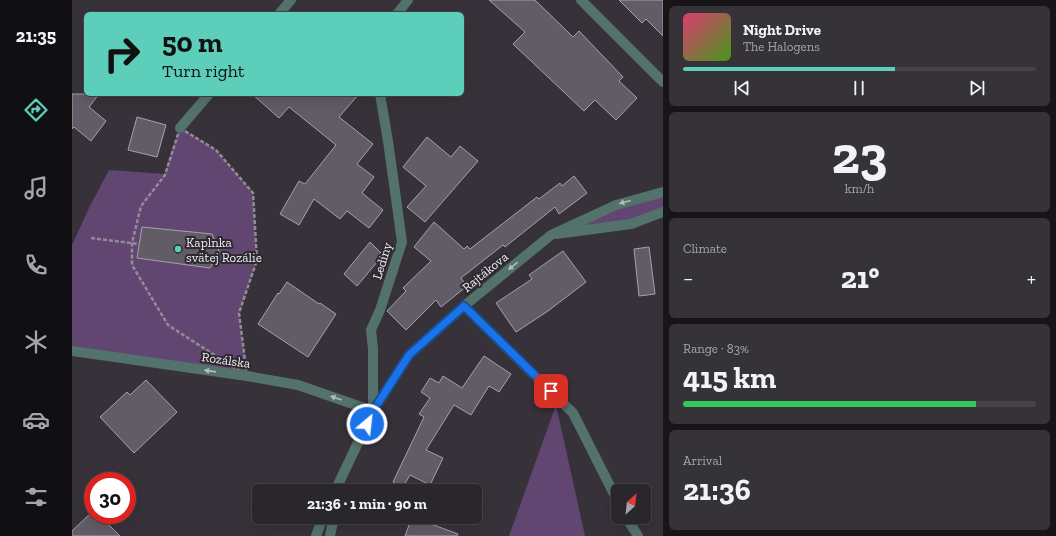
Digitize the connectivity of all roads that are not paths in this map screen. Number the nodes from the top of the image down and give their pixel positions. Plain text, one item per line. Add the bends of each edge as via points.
1 (291, 0) edge
2 (408, 0) edge
3 (581, 0) edge
4 (281, 12) edge
5 (399, 12) edge
6 (663, 82) edge
7 (208, 96) edge
8 (380, 96) edge
9 (180, 128) road end
10 (663, 192) edge
11 (663, 212) edge
12 (551, 235) junction
13 (464, 306) junction
14 (72, 351) edge
15 (373, 411) junction
16 (342, 475) junction
17 (338, 484) edge
18 (340, 484) edge
19 (611, 488) edge
20 (321, 524) edge
21 (333, 524) edge
22 (630, 524) edge
23 (316, 536) edge
24 (330, 536) edge
25 (638, 536) edge

1 - 4 street
2 - 5 street
3 - 6 street
7 - 9 street
8 - 15 street, Lediny via 402,242 372,330
10 -> 12 street, Rajtákova via 616,205
11 - 12 street via 631,224
12 -> 13 street, Rajtákova
13 - 15 street, Rajtákova via 409,355
13 - 19 street via 573,413
15 -> 14 street, Rozálska via 298,385
15 - 16 street, Rajtákova
16 - 17 street, Rajtákova
16 - 18 street
20 - 23 street
21 - 24 street
22 - 25 street

